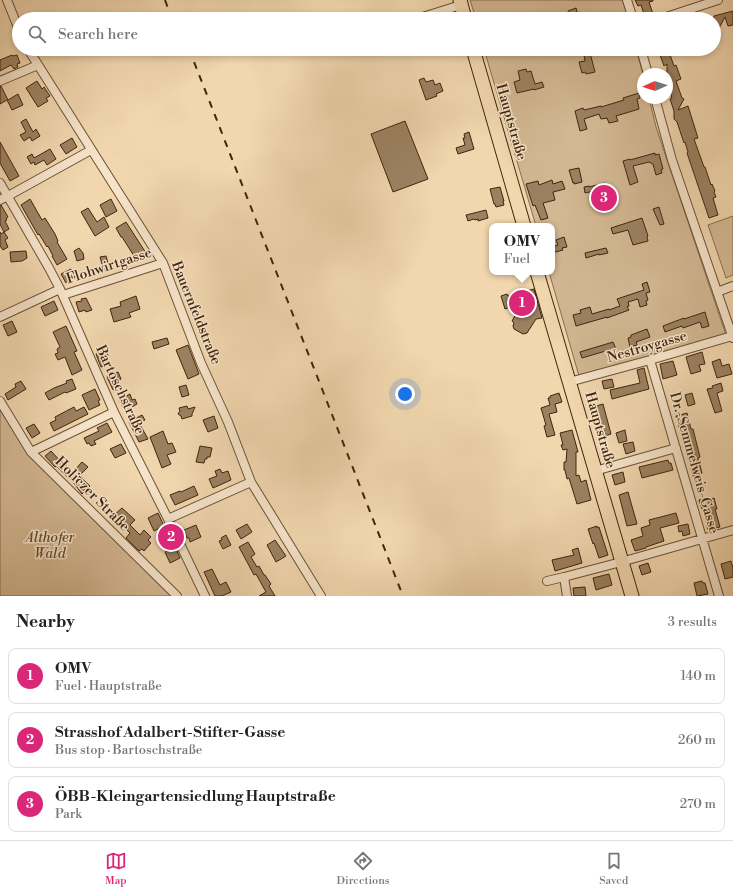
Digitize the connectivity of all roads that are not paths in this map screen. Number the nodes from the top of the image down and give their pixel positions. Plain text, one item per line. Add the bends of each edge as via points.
1 (7, 0) edge
2 (627, 0) edge
3 (718, 0) edge
4 (461, 3) edge
5 (12, 12) edge
6 (436, 12) edge
7 (631, 12) edge
8 (681, 12) edge
9 (32, 56) edge
10 (475, 56) edge
11 (643, 56) edge
12 (38, 65) junction
13 (646, 68) edge
14 (0, 81) edge
15 (657, 104) edge
16 (92, 150) junction
17 (0, 183) edge
18 (8, 196) junction
19 (0, 200) edge
20 (523, 223) edge
21 (163, 263) junction
22 (538, 275) edge
23 (733, 286) edge
24 (61, 292) junction
25 (717, 292) junction
26 (0, 317) edge
27 (733, 337) edge
28 (650, 360) junction
29 (569, 382) junction
30 (0, 401) edge
31 (114, 412) junction
32 (676, 448) junction
33 (31, 452) junction
34 (595, 470) junction
35 (251, 482) junction
36 (168, 519) junction
37 (733, 530) edge
38 (702, 539) junction
39 (621, 562) junction
40 (564, 577) junction
41 (548, 581) dead end
42 (177, 596) edge
43 (205, 596) edge
44 (321, 596) edge
45 (567, 596) edge
46 (632, 596) edge
47 (719, 596) edge

1 - 5 street
2 - 7 street
3 - 8 street
4 - 6 street
9 - 12 street, Bauernfeldstraße
10 - 20 main road, Hauptstraße
11 - 13 street
12 - 14 street
12 - 16 street, Bauernfeldstraße
15 - 25 street via 672,160
16 - 18 street
16 - 21 street, Bauernfeldstraße
17 - 18 street, Bartoschstraße
18 - 19 street
18 - 24 street, Bartoschstraße
21 - 24 street, Flohwirtgasse
21 - 35 street, Bauernfeldstraße via 201,363 228,422
22 - 29 main road, Hauptstraße
23 - 25 street
24 - 26 street, Flohwirtgasse
24 - 31 street, Bartoschstraße
25 - 27 street
27 - 28 street, Nestroygasse
28 - 29 street, Nestroygasse
28 - 32 street, Dr.-Semmelweis-Gasse
29 - 34 main road, Hauptstraße
30 - 33 street, Holiczer Straße
31 - 33 street
31 - 36 street, Bartoschstraße
32 - 34 street
32 - 38 street, Dr.-Semmelweis-Gasse
33 - 42 street, Holiczer Straße
34 - 39 main road, Hauptstraße
35 - 36 street
35 - 44 street, Bauernfeldstraße
36 - 43 street, Bartoschstraße
37 - 38 street
38 - 39 street
38 - 47 street, Dr.-Semmelweis-Gasse
39 - 40 street
39 - 46 main road, Hauptstraße
40 - 41 street
40 - 45 street

